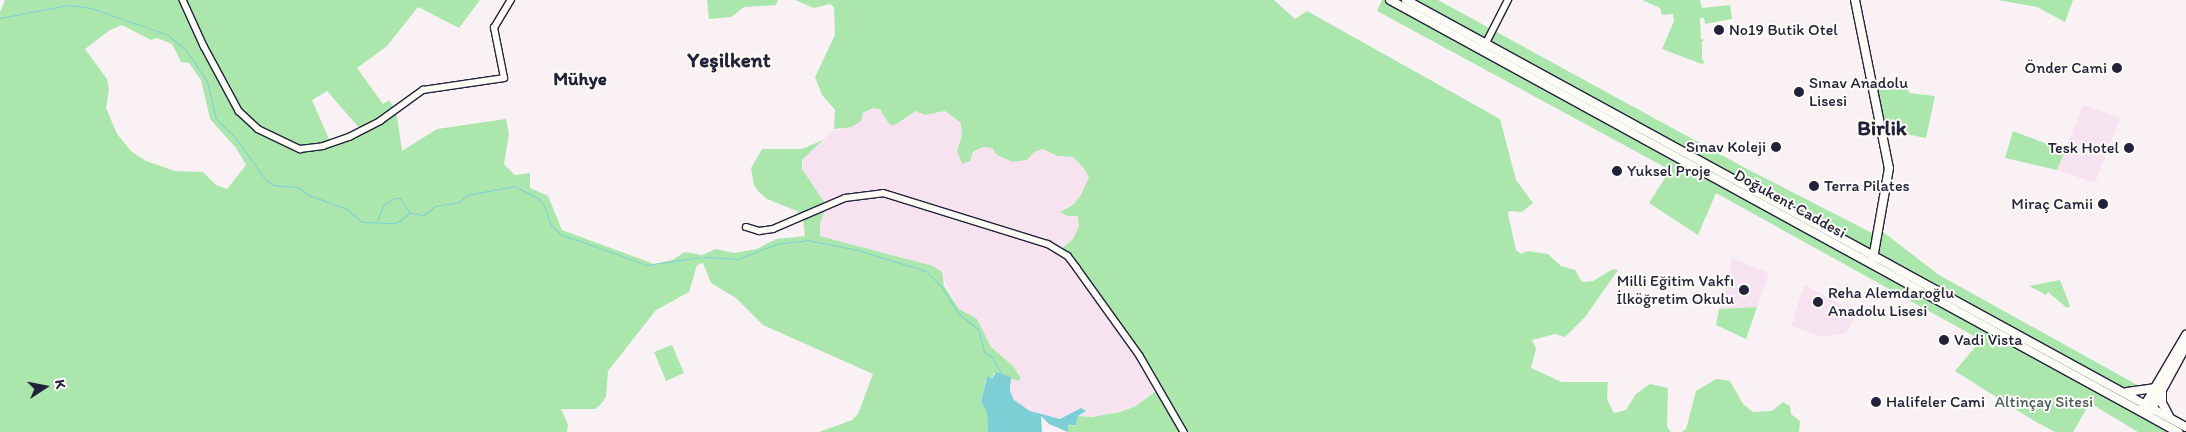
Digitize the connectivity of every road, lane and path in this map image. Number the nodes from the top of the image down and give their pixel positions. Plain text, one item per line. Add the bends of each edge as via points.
1 (184, 0) edge
2 (511, 0) edge
3 (1390, 0) edge
4 (1406, 0) edge
5 (1508, 0) edge
6 (1855, 0) edge
7 (1486, 42) junction
8 (1482, 50) junction
9 (746, 227) dead end
10 (1873, 254) junction
11 (1872, 266) junction
12 (2186, 334) edge
13 (2186, 346) edge
14 (2158, 389) junction
15 (2120, 390) junction
16 (2148, 406) junction
17 (2145, 414) junction
18 (2170, 418) junction
19 (2186, 427) edge
20 (1184, 432) edge
21 (2178, 432) edge

1 - 2 street via 239,111 258,130 300,148 323,146 349,137 380,121 423,90 504,78 494,28
3 - 8 main road, Doğukent Caddesi
4 - 7 main road, Doğukent Caddesi
5 - 7 street
6 - 10 main road via 1889,168
7 - 8 street
7 - 10 main road, Doğukent Caddesi
8 - 11 main road, Doğukent Caddesi
9 - 20 street via 773,230 845,198 883,193 1048,244 1068,256 1077,268 1140,356
10 - 11 main road
10 - 15 main road, Doğukent Caddesi
11 - 17 main road, Doğukent Caddesi
12 - 14 main road
13 - 14 main road
14 - 15 main road via 2136,393
14 - 16 main road
14 - 18 main road
15 - 16 main road, Doğukent Caddesi
16 - 17 main road
16 - 18 main road, Doğukent Caddesi
17 - 21 main road, Doğukent Caddesi
18 - 19 main road, Doğukent Caddesi

